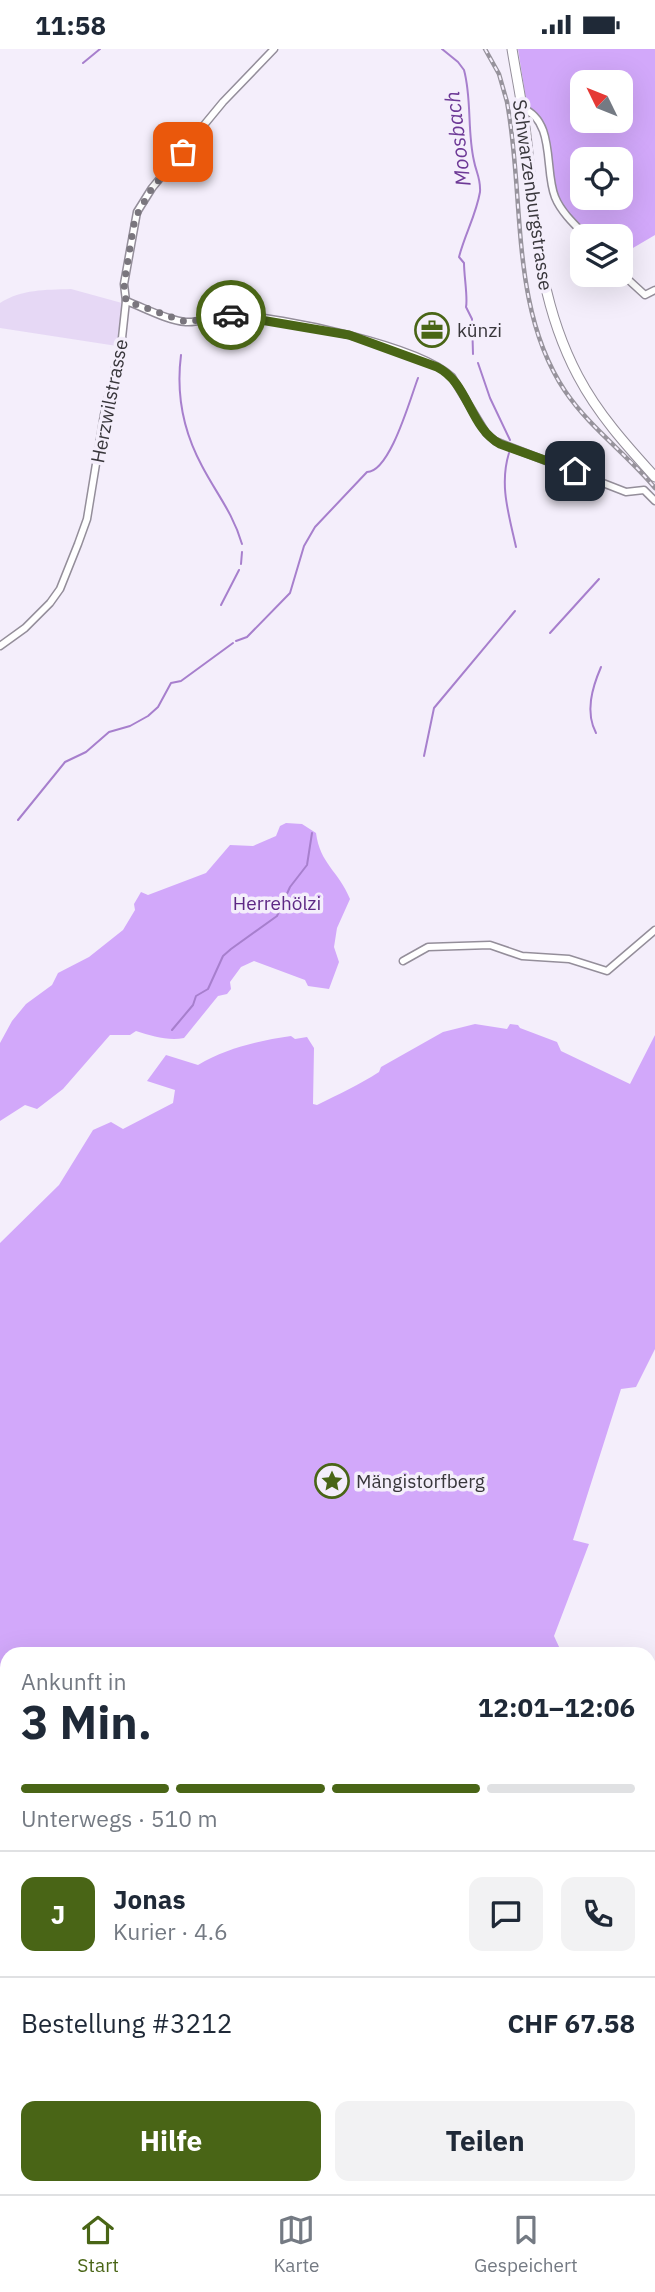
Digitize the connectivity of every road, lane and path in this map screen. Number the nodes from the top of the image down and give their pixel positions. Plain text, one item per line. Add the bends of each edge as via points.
1 (274, 49) edge
2 (512, 49) edge
3 (522, 108) junction
4 (576, 224) edge
5 (633, 284) edge
6 (655, 290) edge
7 (126, 301) junction
8 (655, 477) edge
9 (655, 501) edge
10 (0, 646) edge
11 (655, 930) edge
12 (403, 961) dead end

1 - 7 street, Herzwilstrasse via 222,102 142,203 132,232
2 - 3 main road, Schwarzenburgstrasse
3 - 4 street via 534,114 547,144 556,201
3 - 8 main road, Schwarzenburgstrasse via 536,247 554,320 595,404
5 - 6 street via 645,295
7 - 9 street via 178,320 255,317 349,335 408,354 447,372 495,441 626,492 644,490
7 - 10 street, Herzwilstrasse via 87,519 78,544 50,603
11 - 12 street via 607,971 490,945 428,947

